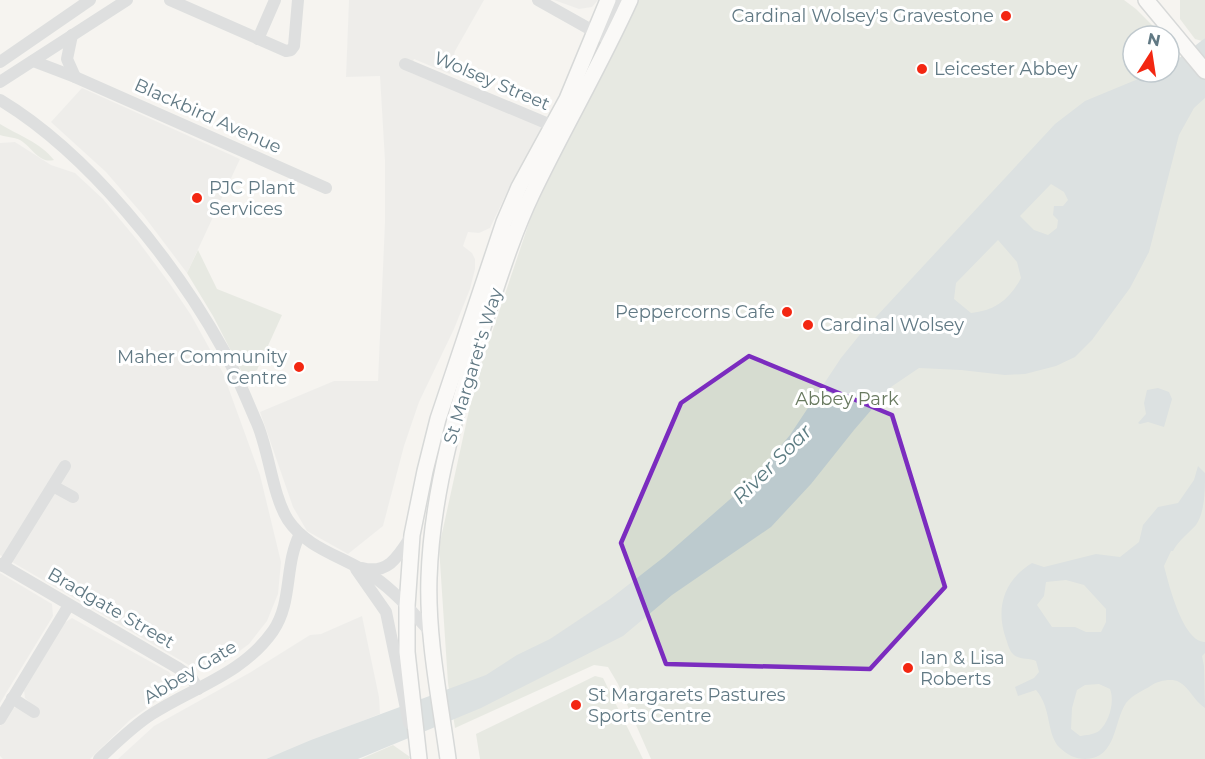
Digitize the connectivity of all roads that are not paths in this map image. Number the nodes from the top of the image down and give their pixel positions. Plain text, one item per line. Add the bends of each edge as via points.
1 (90, 0) edge
2 (127, 0) edge
3 (170, 0) edge
4 (275, 0) edge
5 (298, 0) edge
6 (538, 0) edge
7 (608, 0) edge
8 (621, 0) edge
9 (630, 0) edge
10 (1140, 0) edge
11 (1146, 0) edge
12 (1156, 12) junction
13 (595, 31) junction
14 (72, 35) junction
15 (258, 39) junction
16 (611, 41) junction
17 (33, 61) junction
18 (0, 62) edge
19 (405, 64) dead end
20 (1205, 71) edge
21 (75, 77) junction
22 (0, 82) edge
23 (0, 100) edge
24 (560, 129) junction
25 (326, 188) dead end
26 (65, 466) dead end
27 (53, 486) junction
28 (73, 497) dead end
29 (300, 534) junction
30 (412, 535) junction
31 (2, 565) edge
32 (355, 567) junction
33 (69, 604) junction
34 (406, 606) junction
35 (432, 634) junction
36 (403, 672) junction
37 (198, 689) junction
38 (12, 698) junction
39 (34, 712) dead end
40 (0, 719) edge
41 (99, 759) edge
42 (418, 759) edge
43 (448, 759) edge

1 - 18 street
2 - 14 street
3 - 15 street
4 - 15 street
5 - 15 street via 291,50
6 - 13 street
7 - 13 main road, St Margaret's Way
8 - 13 street via 604,29
9 - 16 main road, St Margaret's Way
10 - 12 main road
11 - 12 main road
12 - 20 main road
13 - 16 street
13 - 24 main road, St Margaret's Way
14 - 17 street
14 - 21 street via 67,59
16 - 24 main road, St Margaret's Way
17 - 21 street, Blackbird Avenue
17 - 22 street
19 - 24 street, Wolsey Street
21 - 25 street, Blackbird Avenue
23 - 29 street via 71,155 134,219 191,297 225,352 258,425 287,518
24 - 30 main road, St Margaret's Way via 519,187 493,250 438,419
24 - 35 main road, St Margaret's Way via 517,228 463,387 434,516 429,579
26 - 27 street
27 - 28 street
27 - 31 street
29 - 32 street
29 - 37 street, Abbey Gate via 292,556 286,601 274,630 236,668
30 - 32 street via 387,566 371,571
30 - 34 main road, St Margaret's Way
31 - 33 street, Bradgate Street
32 - 34 street via 374,577
32 - 36 street via 386,612
33 - 37 street, Bradgate Street via 178,668 191,677
33 - 38 street
34 - 35 street
34 - 36 main road, St Margaret's Way
35 - 43 main road, St Margaret's Way
36 - 42 main road, St Margaret's Way
37 - 41 street, Abbey Gate via 152,714
38 - 39 street
38 - 40 street

